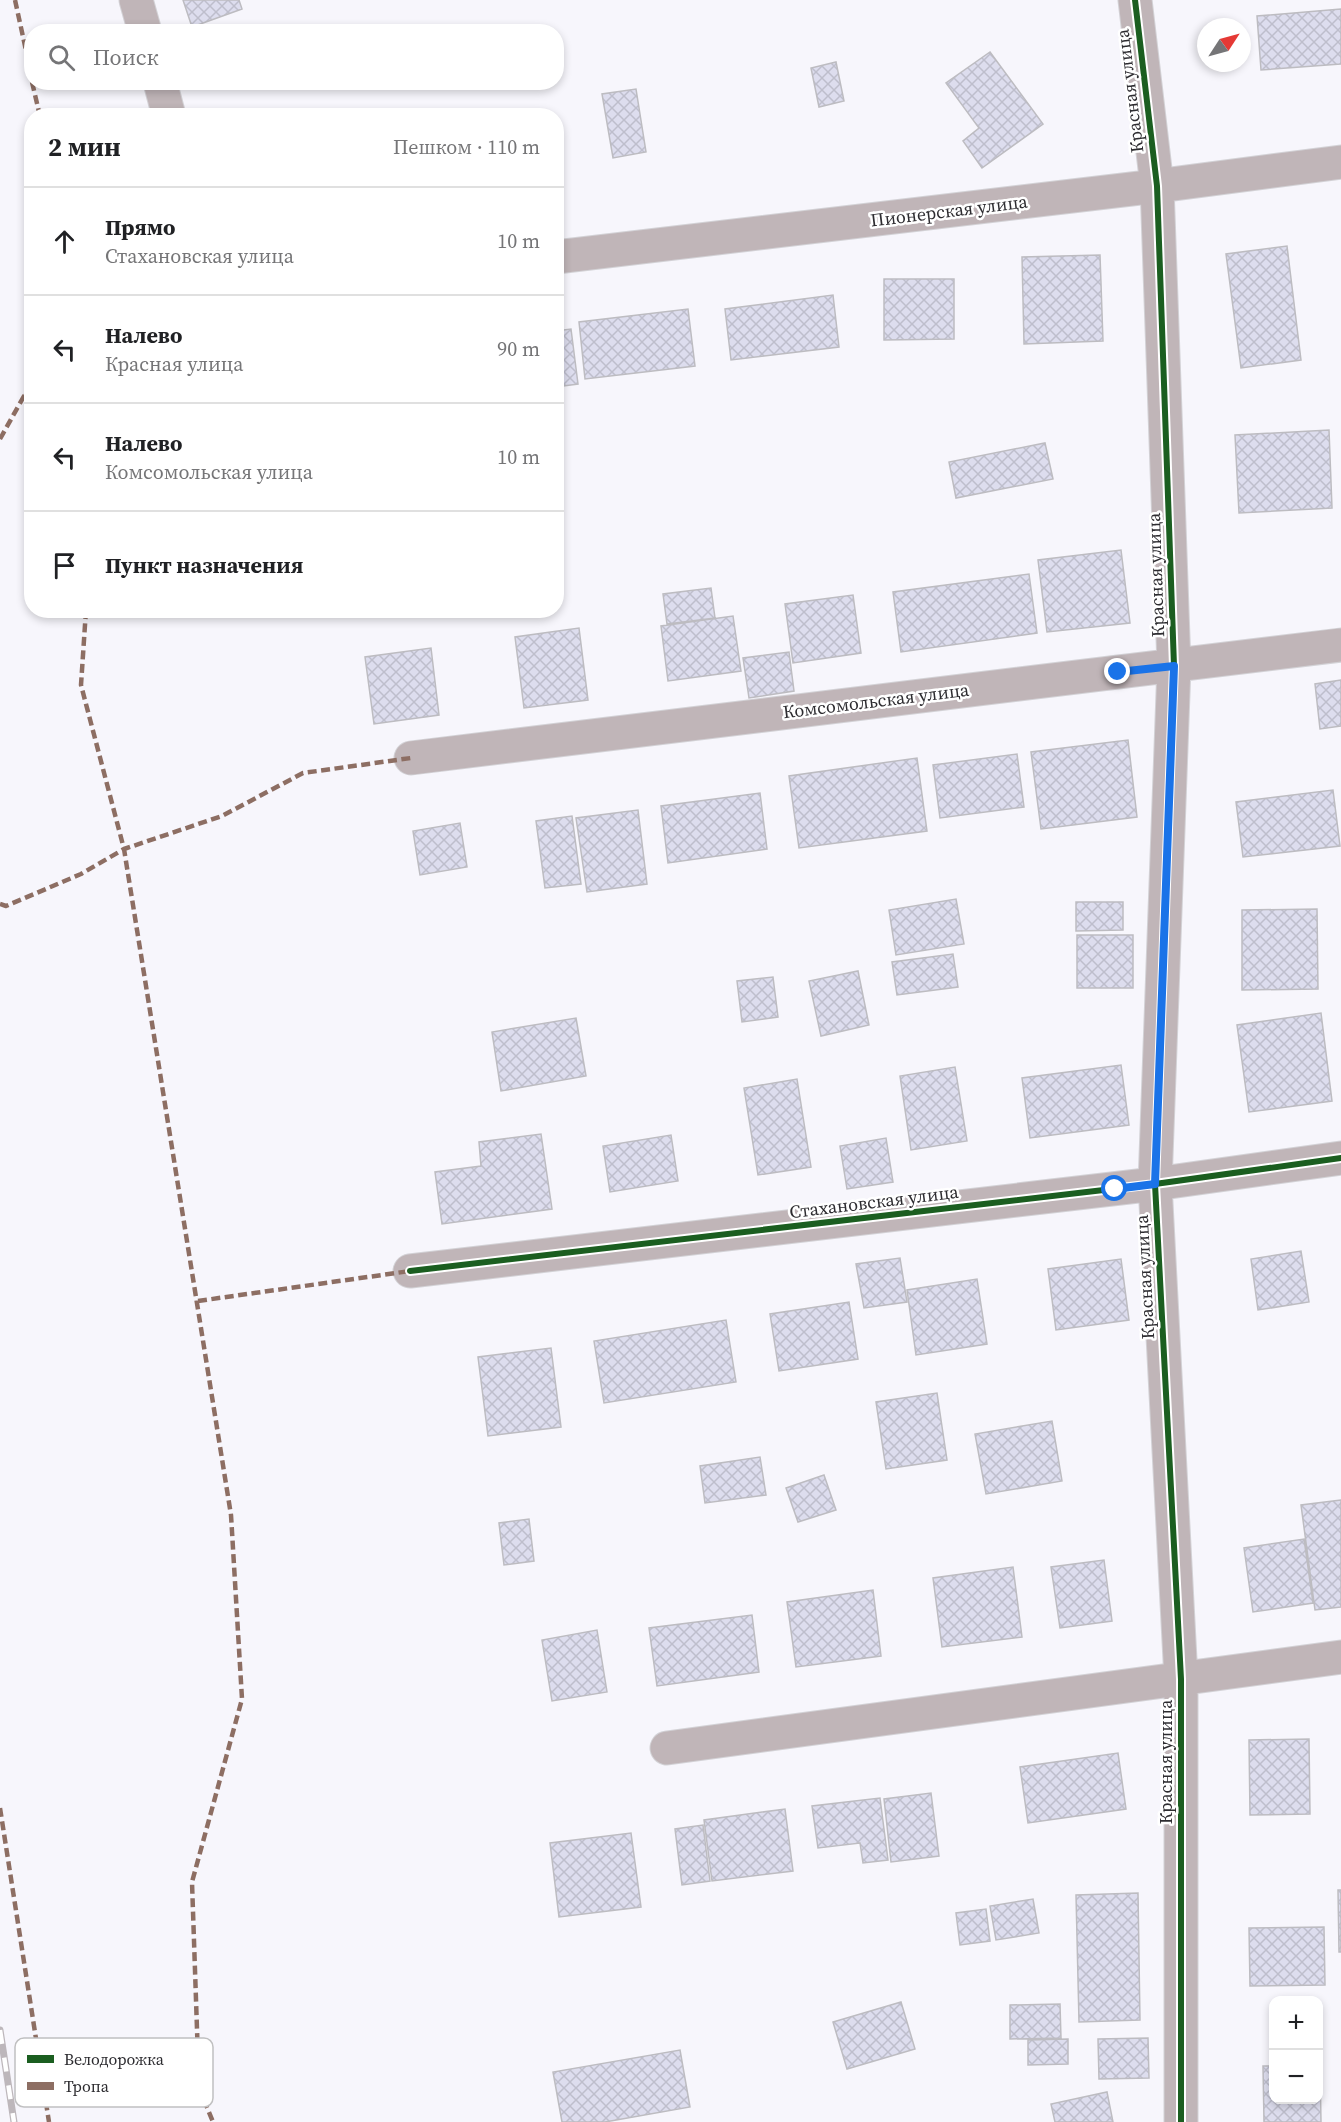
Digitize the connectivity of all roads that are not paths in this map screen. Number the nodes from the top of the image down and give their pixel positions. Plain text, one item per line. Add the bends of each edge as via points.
1 (136, 0) edge
2 (1135, 0) edge
3 (143, 24) edge
4 (162, 90) edge
5 (167, 108) edge
6 (1341, 162) edge
7 (1157, 186) junction
8 (564, 256) edge
9 (1341, 645) edge
10 (1174, 666) junction
11 (411, 758) dead end
12 (1341, 1158) edge
13 (1155, 1184) junction
14 (410, 1270) dead end
15 (1341, 1657) edge
16 (1182, 1679) junction
17 (667, 1748) dead end
18 (1180, 2122) edge

1 - 3 street
2 - 7 street, Красная улица
4 - 5 street
6 - 7 street, Пионерская улица
7 - 8 street, Пионерская улица
7 - 10 street, Красная улица
9 - 10 street, Комсомольская улица
10 - 11 street, Комсомольская улица
10 - 13 street, Красная улица
12 - 13 street, Стахановская улица
13 - 14 street, Стахановская улица
13 - 16 street, Красная улица
15 - 16 street
16 - 17 street
16 - 18 street, Красная улица

